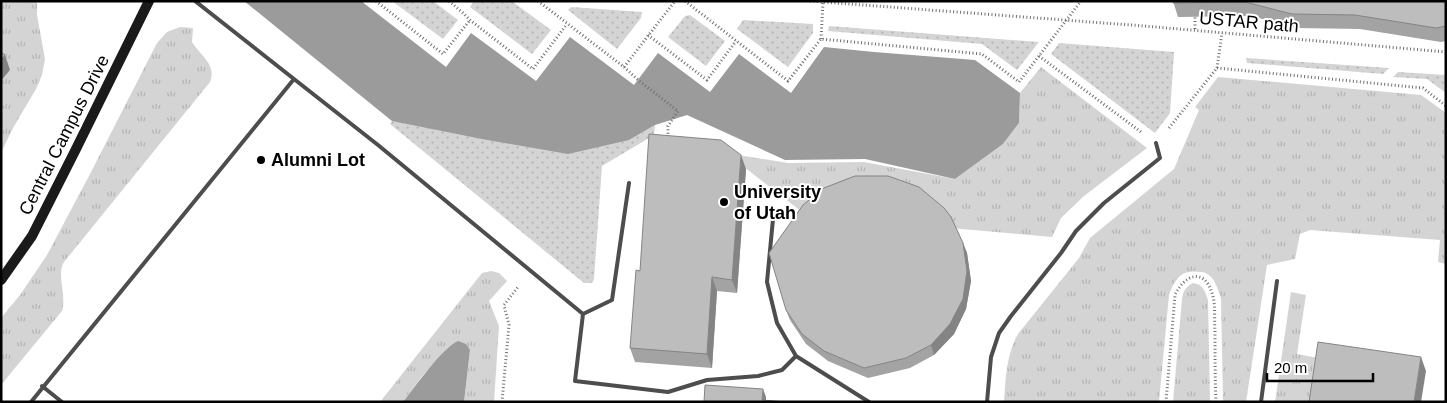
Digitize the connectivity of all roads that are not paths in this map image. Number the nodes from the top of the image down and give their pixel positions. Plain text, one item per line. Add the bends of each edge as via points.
1 (149, 1) edge
2 (195, 1) edge
3 (294, 79) junction
4 (1156, 144) road end
5 (629, 182) dead end
6 (773, 219) dead end
7 (1, 280) edge
8 (1277, 281) dead end
9 (584, 314) junction
10 (796, 356) junction
11 (42, 386) junction
12 (31, 402) edge
13 (62, 402) edge
14 (869, 402) edge
15 (987, 402) edge
16 (1261, 402) edge

1 - 7 street, Central Campus Drive via 32,236
2 - 3 lane
3 - 9 lane
3 - 11 lane
4 - 15 lane via 1160,158 1104,203 1076,231 999,333 991,357
5 - 9 lane via 612,300
6 - 10 lane via 767,282 777,323
8 - 16 lane
9 - 10 lane via 575,381 668,392 707,380 758,376 782,370
10 - 14 lane
11 - 12 lane
11 - 13 lane

